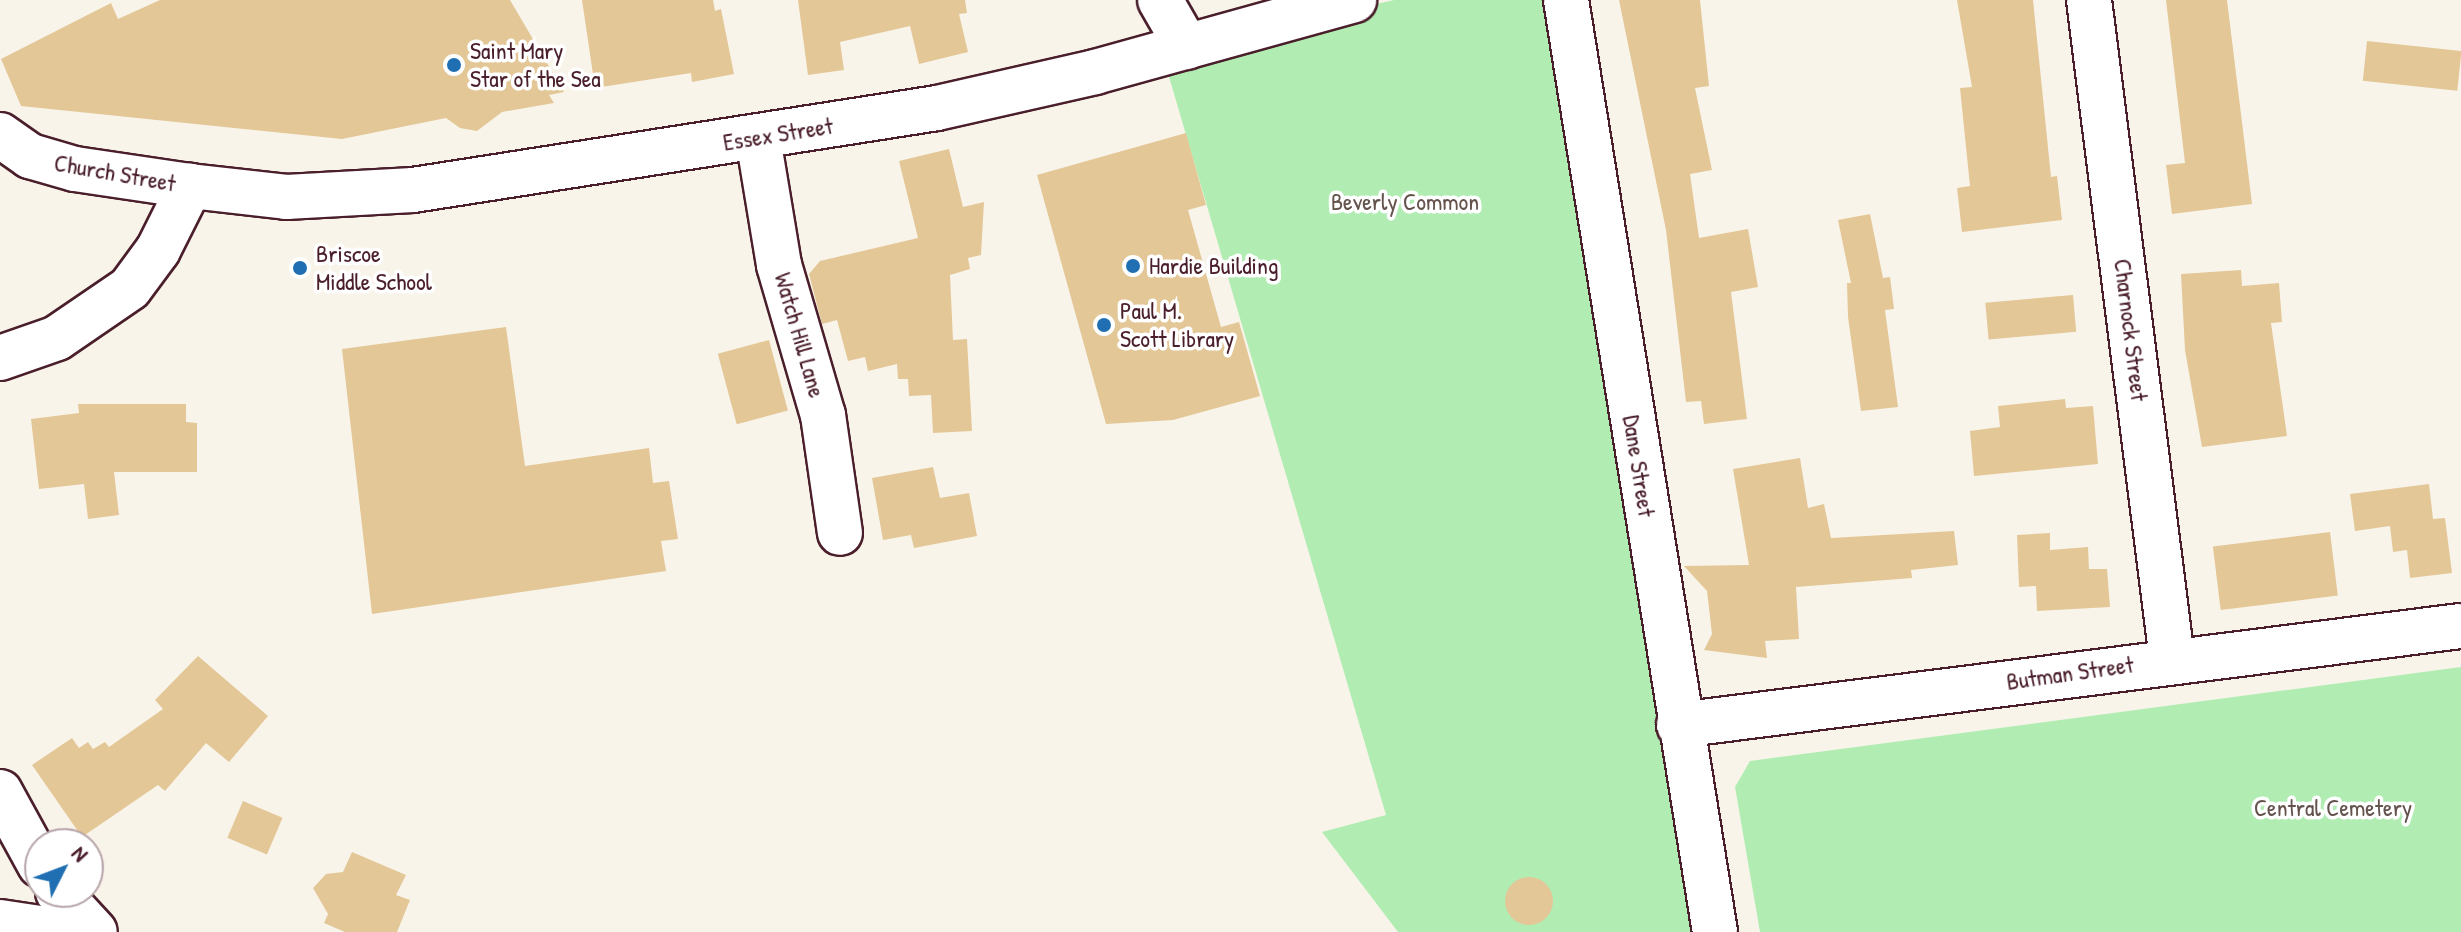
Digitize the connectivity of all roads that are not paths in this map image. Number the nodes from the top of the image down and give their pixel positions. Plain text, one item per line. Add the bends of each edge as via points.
1 (1160, 0) edge
2 (1354, 0) edge
3 (1566, 0) edge
4 (2089, 0) edge
5 (1187, 47) junction
6 (0, 135) edge
7 (758, 138) junction
8 (190, 186) junction
9 (0, 358) edge
10 (840, 533) dead end
11 (2461, 626) edge
12 (2172, 659) junction
13 (1679, 725) junction
14 (0, 792) edge
15 (24, 836) edge
16 (73, 908) edge
17 (0, 922) edge
18 (66, 932) edge
19 (95, 932) edge
20 (1715, 932) edge

1 - 5 street
2 - 5 street, Essex Street
3 - 13 street, Dane Street
4 - 12 street, Charnock Street
5 - 7 street, Essex Street via 1005,94
6 - 8 street, Church Street via 30,156 75,169
7 - 8 street, Essex Street via 361,195 286,197
7 - 10 street, Watch Hill Lane via 776,252 823,415
8 - 9 street via 158,250 130,288 57,338
11 - 12 street, Butman Street
12 - 13 street, Butman Street
13 - 20 street, Dane Street
14 - 15 street
16 - 19 street
17 - 18 street

